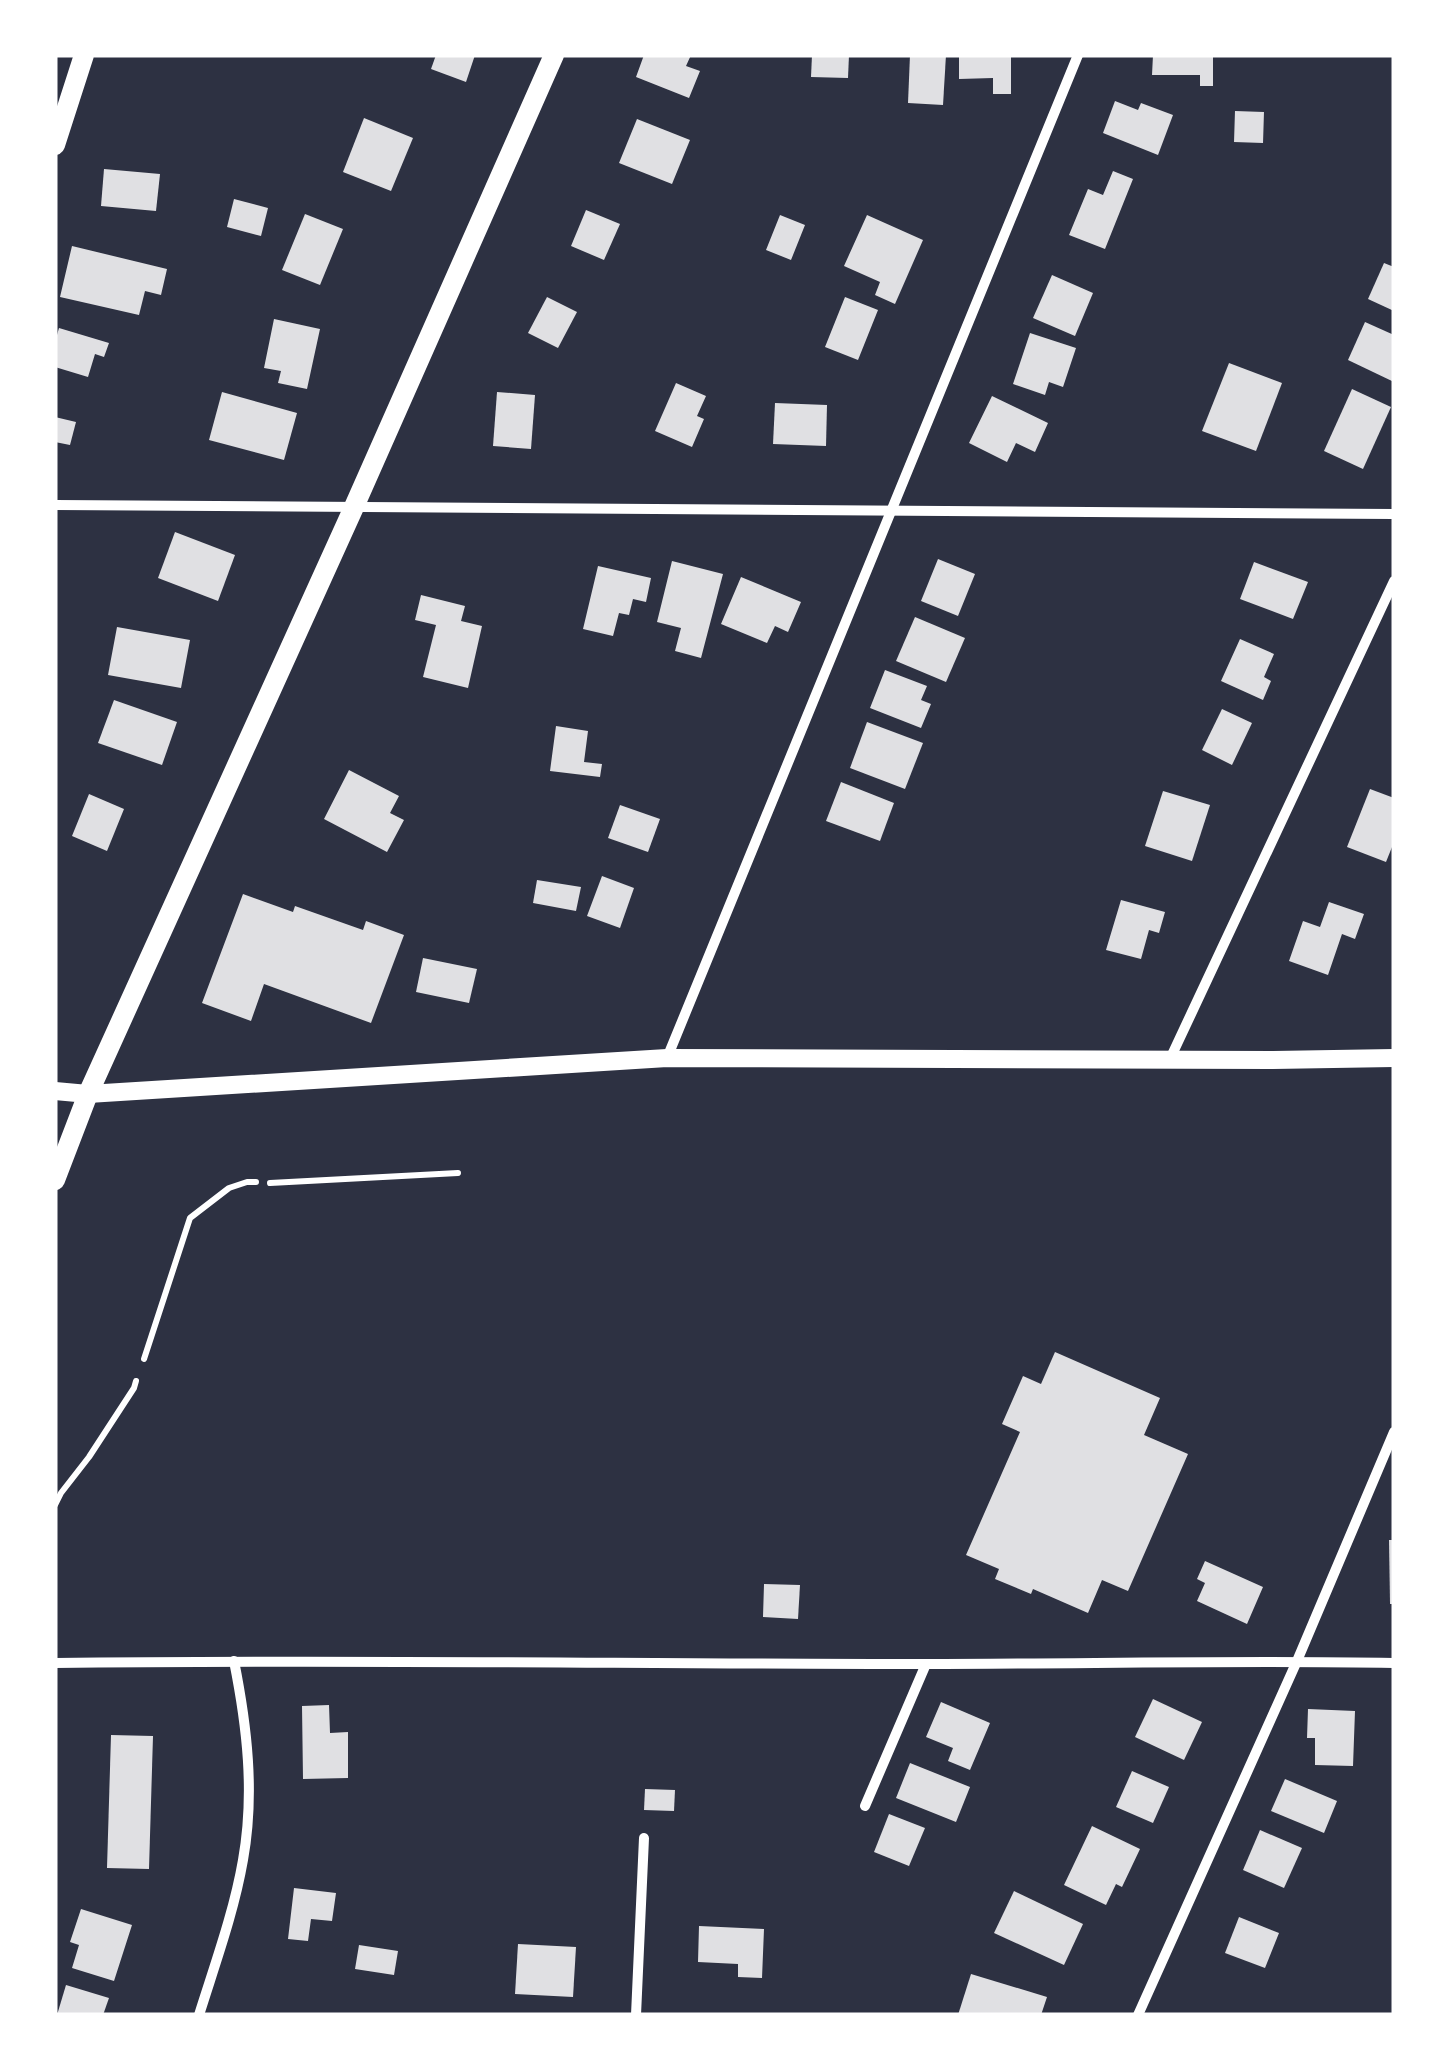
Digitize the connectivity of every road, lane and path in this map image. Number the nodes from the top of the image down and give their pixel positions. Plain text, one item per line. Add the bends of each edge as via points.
1 (84, 55) edge
2 (554, 55) edge
3 (1078, 55) edge
4 (55, 145) edge
5 (55, 505) edge
6 (354, 508) junction
7 (892, 511) junction
8 (1394, 514) edge
9 (1394, 581) edge
10 (668, 1058) junction
11 (1394, 1058) edge
12 (1170, 1059) junction
13 (55, 1090) edge
14 (88, 1094) junction
15 (458, 1173) dead end
16 (55, 1180) edge
17 (256, 1182) dead end
18 (270, 1183) dead end
19 (144, 1359) dead end
20 (136, 1381) dead end
21 (1394, 1432) edge
22 (55, 1505) edge
23 (234, 1660) junction
24 (1297, 1661) junction
25 (1394, 1663) edge
26 (55, 1664) edge
27 (926, 1664) junction
28 (865, 1806) dead end
29 (644, 1838) dead end
30 (198, 2015) edge
31 (636, 2015) edge
32 (1138, 2015) edge

1 - 4 main road
2 - 6 main road
3 - 7 street
5 - 6 street
6 - 7 street
6 - 14 main road
7 - 8 street
7 - 10 street
9 - 12 street
10 - 12 main road
10 - 14 main road
11 - 12 main road
13 - 14 main road
14 - 16 main road
15 - 18 lane
17 - 19 lane via 229,1188 190,1218
20 - 22 lane
21 - 24 street
23 - 26 street
23 - 27 street
23 - 30 street via 246,1720 248,1818 236,1894
24 - 25 street
24 - 27 street
24 - 32 street
27 - 28 street
29 - 31 street

